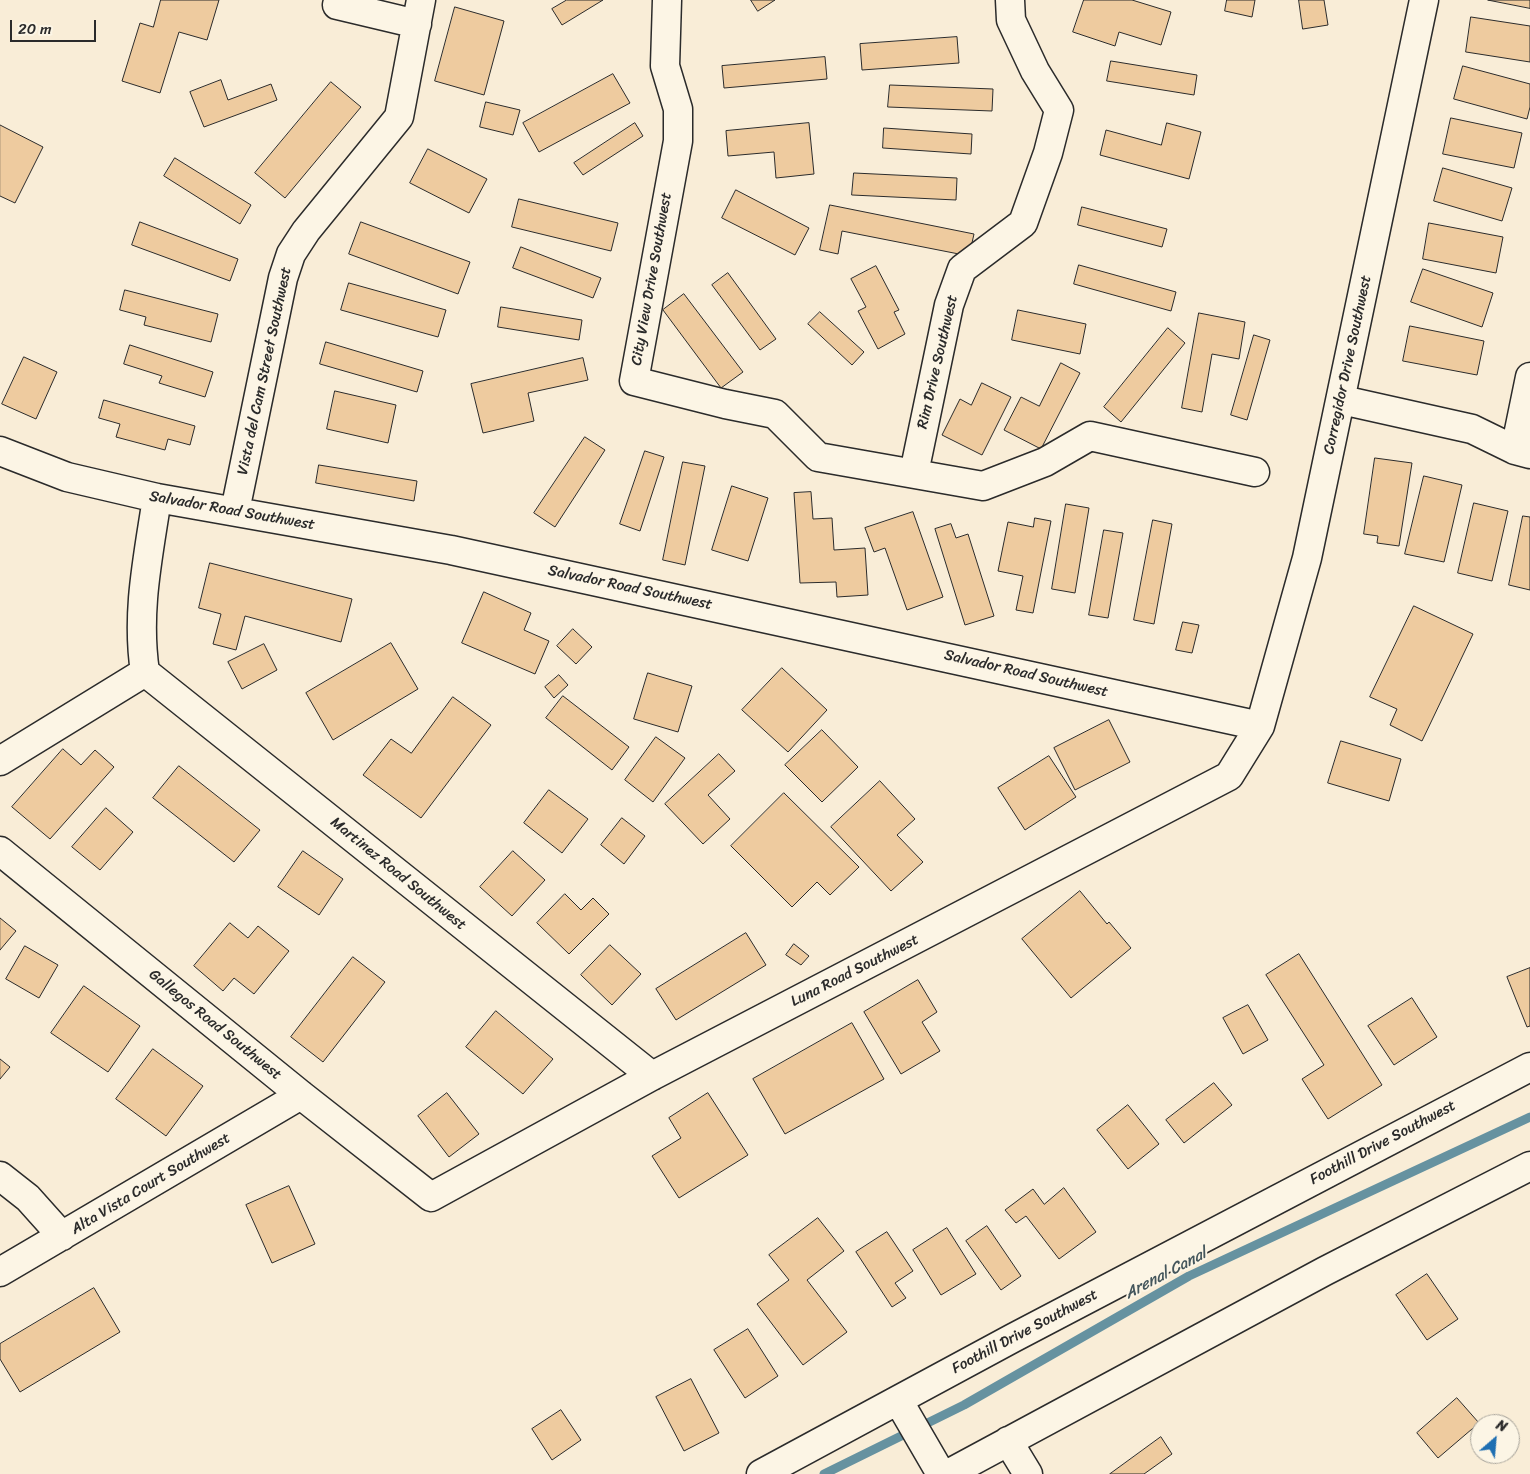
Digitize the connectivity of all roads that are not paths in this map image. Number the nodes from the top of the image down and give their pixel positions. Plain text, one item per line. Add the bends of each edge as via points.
1 (667, 0) edge
2 (1010, 0) edge
3 (1424, 0) edge
4 (338, 5) dead end
5 (419, 12) edge
6 (1530, 377) edge
7 (1342, 400) junction
8 (0, 451) edge
9 (1522, 452) edge
10 (1255, 472) dead end
11 (914, 473) junction
12 (157, 498) junction
13 (235, 511) junction
14 (145, 672) junction
15 (1260, 726) junction
16 (0, 761) edge
17 (0, 852) edge
18 (1530, 1068) edge
19 (652, 1076) junction
20 (301, 1095) junction
21 (1530, 1166) edge
22 (0, 1176) edge
23 (432, 1197) joint
24 (62, 1236) junction
25 (0, 1272) edge
26 (898, 1400) junction
27 (1008, 1441) junction
28 (760, 1474) edge
29 (941, 1474) edge
30 (948, 1474) edge
31 (1028, 1474) edge

1 - 11 street, City View Drive Southwest via 665,66 678,109 678,141 634,381 775,414 818,457
2 - 11 street, Rim Drive Southwest via 1011,20 1035,71 1059,110 1048,153 1023,223 962,268 949,305
3 - 7 street, Corregidor Drive Southwest
4 - 5 street
5 - 13 street, Vista del Cam Street Southwest via 399,117 291,254 283,278
6 - 9 street
7 - 9 street via 1472,429
7 - 15 street, Corregidor Drive Southwest via 1307,558
8 - 12 street, Salvador Road Southwest via 67,477
10 - 11 street, City View Drive Southwest via 1090,436 1045,462 983,486
12 - 13 street, Salvador Road Southwest
12 - 14 street via 140,609 140,643
13 - 15 street, Salvador Road Southwest via 451,550
14 - 16 street
14 - 19 street, Martinez Road Southwest
15 - 19 street, Luna Road Southwest via 1229,776
17 - 20 street, Gallegos Road Southwest
18 - 26 street, Foothill Drive Southwest
19 - 23 street, Luna Road Southwest
20 - 23 street, Gallegos Road Southwest
20 - 24 street, Alta Vista Court Southwest
21 - 27 street
22 - 24 street via 28,1198
24 - 25 street, Alta Vista Court Southwest
26 - 28 street, Foothill Drive Southwest
26 - 29 street
27 - 30 street
27 - 31 street

